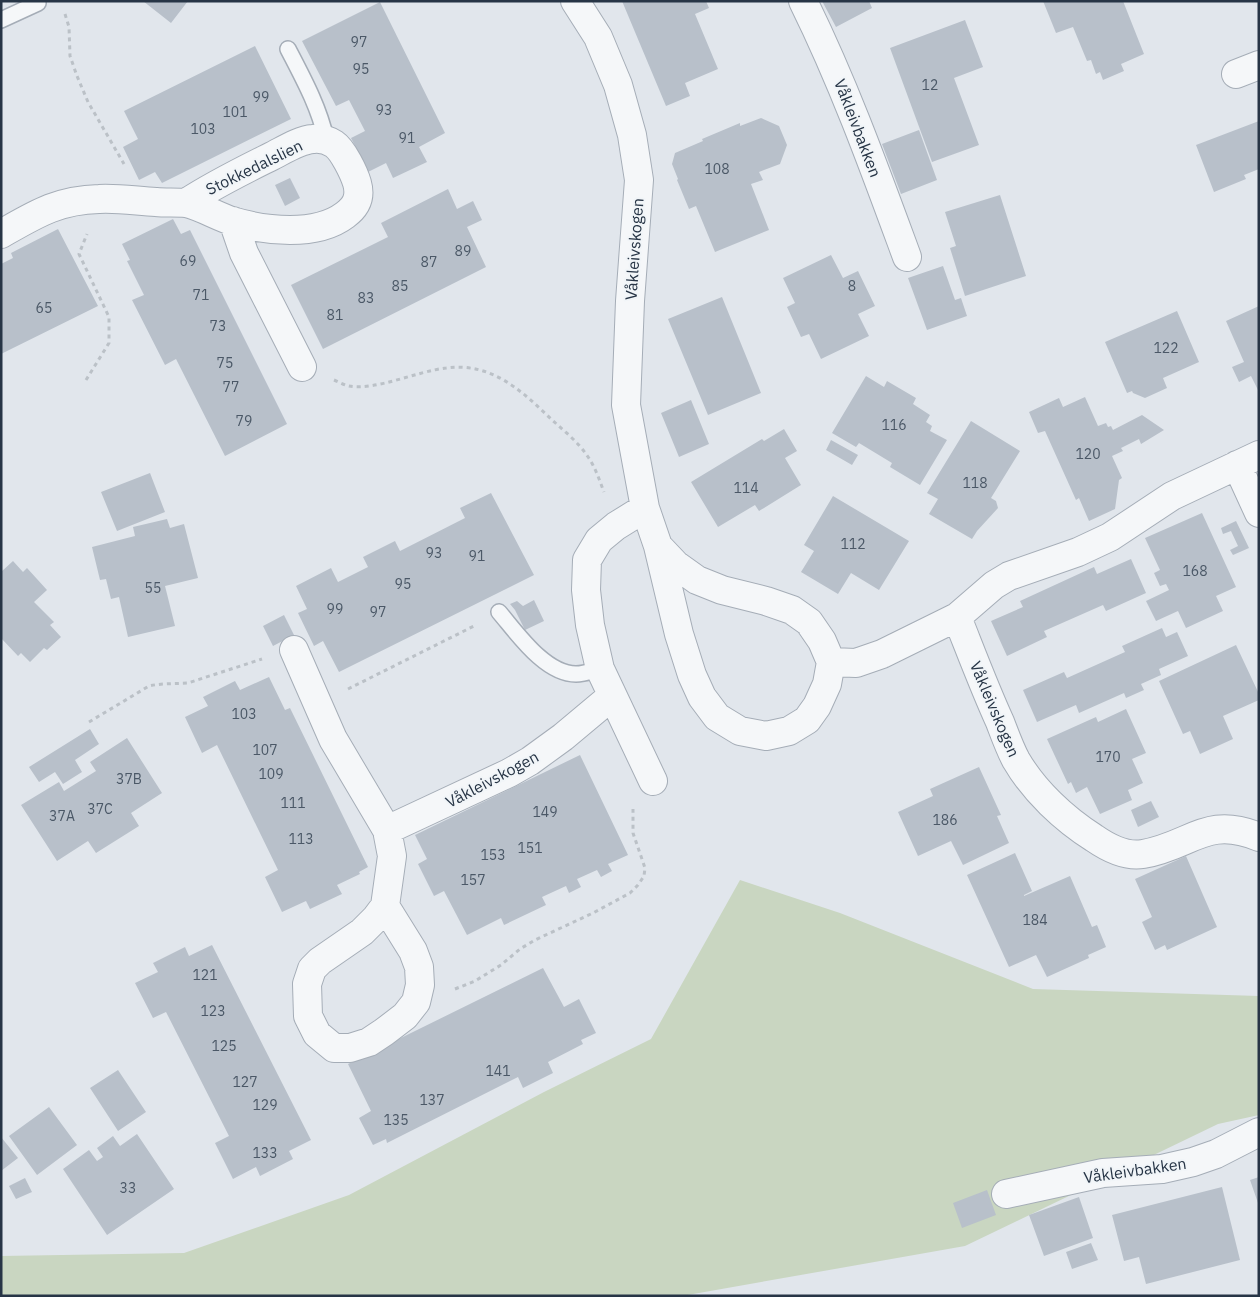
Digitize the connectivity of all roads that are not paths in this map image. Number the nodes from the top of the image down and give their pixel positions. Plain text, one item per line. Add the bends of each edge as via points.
1 (575, 1) edge
2 (803, 1) edge
3 (38, 3) dead end
4 (1, 20) edge
5 (288, 49) dead end
6 (326, 139) junction
7 (186, 203) junction
8 (232, 221) junction
9 (1, 234) edge
10 (907, 257) dead end
11 (302, 367) road end
12 (1248, 460) edge
13 (645, 508) junction
14 (1259, 513) edge
15 (658, 546) junction
16 (501, 615) road end
17 (957, 617) junction
18 (294, 650) road end
19 (831, 662) junction
20 (600, 669) junction
21 (612, 696) junction
22 (653, 781) road end
23 (387, 830) junction
24 (1259, 837) edge
25 (385, 906) junction
26 (1259, 1132) edge
27 (1006, 1194) dead end

1 - 13 street, Våkleivskogen via 598,37 618,85 632,135 639,180 626,405
2 - 10 street, Våkleivbakken via 850,105
3 - 4 lane
5 - 6 lane via 322,119
6 - 7 street, Stokkedalslien via 296,144
6 - 8 street, Stokkedalslien via 337,146 357,183 359,196 353,209 339,220 318,228 266,228
7 - 8 street, Stokkedalslien
7 - 9 street, Stokkedalslien via 76,200 38,212
8 - 11 street via 244,253
12 - 14 street
12 - 17 street via 1172,496 1110,537 1055,561 1009,576
13 - 15 street, Våkleivskogen
13 - 20 street via 599,540 587,560 590,625
15 - 19 street, Våkleivskogen via 697,580 792,610 809,622
15 - 19 street, Våkleivskogen via 692,675 717,717 740,731 766,736 789,731 807,720 817,706 827,684
16 - 20 lane via 533,651 552,666 565,673 578,674
17 - 19 street via 882,654 856,663
17 - 24 street, Våkleivskogen via 1016,760 1055,808 1084,832 1124,853 1141,854 1160,850 1209,830 1228,828
18 - 23 street via 333,739
20 - 21 street
21 - 22 street
21 - 23 street, Våkleivskogen via 530,761
23 - 25 street via 392,856
25 - 25 street via 413,951 419,967 420,985 416,1002 405,1016 368,1042 350,1048 334,1048 317,1034 308,1016 307,984 312,969 362,932
26 - 27 street, Våkleivbakken via 1193,1162 1162,1169 1103,1173

